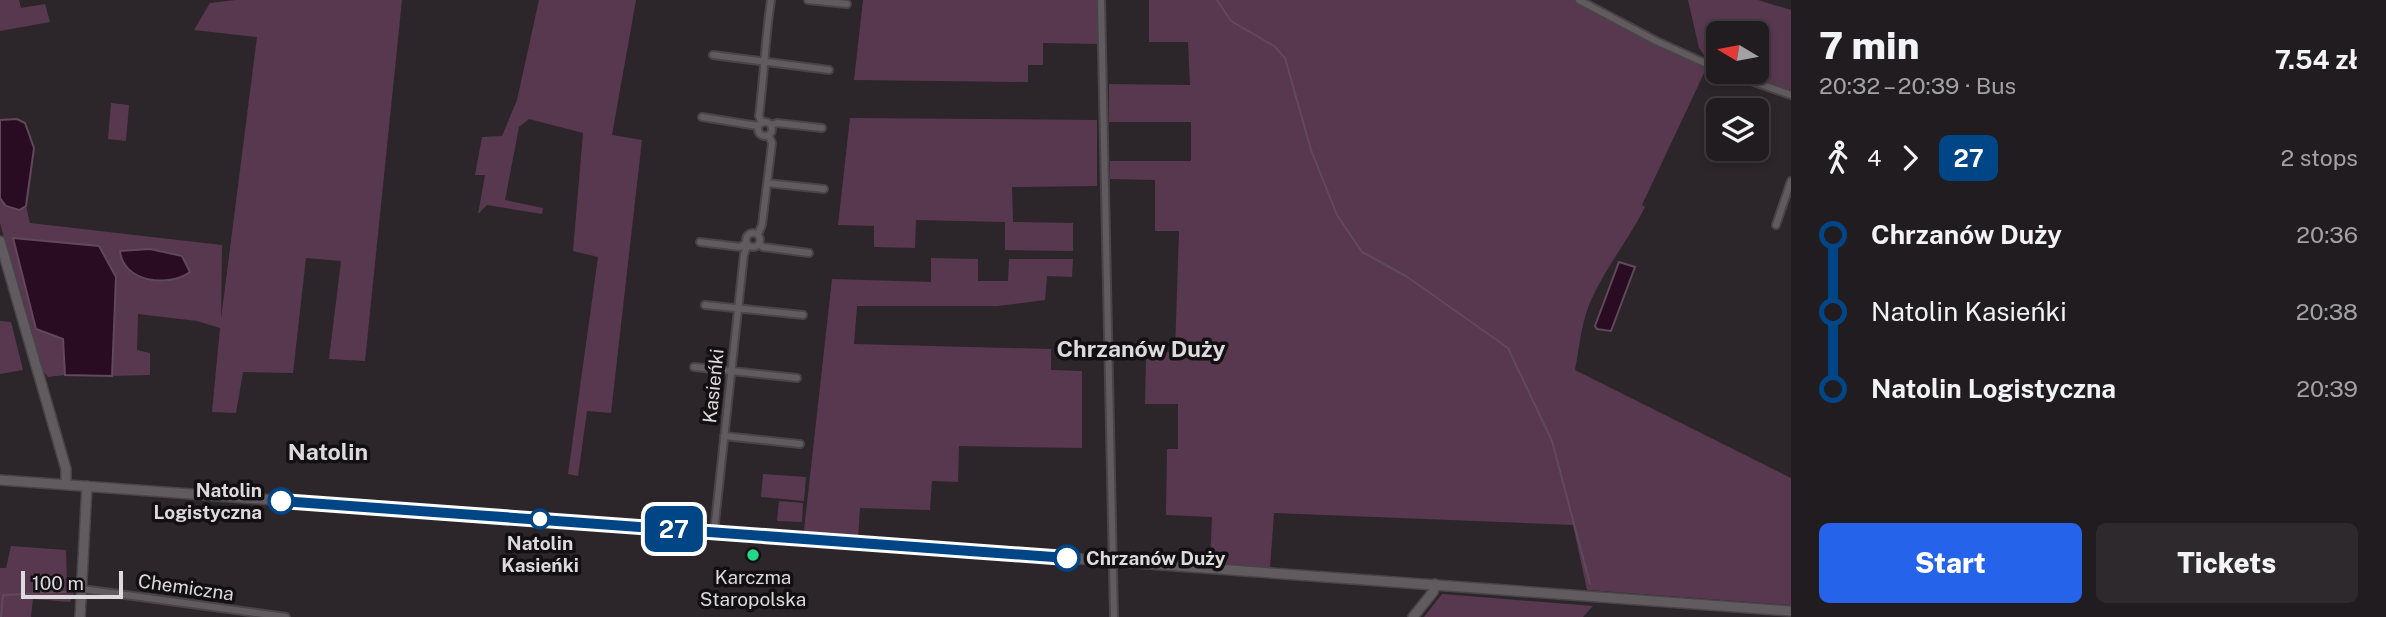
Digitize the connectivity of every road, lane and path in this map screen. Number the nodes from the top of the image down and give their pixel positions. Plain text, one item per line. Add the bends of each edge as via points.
1 (771, 0) edge
2 (808, 0) edge
3 (1101, 0) edge
4 (1579, 0) edge
5 (847, 4) dead end
6 (713, 55) dead end
7 (766, 62) junction
8 (1706, 64) edge
9 (829, 70) dead end
10 (1760, 84) edge
11 (1791, 95) edge
12 (702, 117) dead end
13 (760, 124) junction
14 (771, 125) junction
15 (822, 128) dead end
16 (769, 136) junction
17 (1791, 181) edge
18 (767, 183) junction
19 (824, 189) dead end
20 (1776, 225) dead end
21 (758, 234) junction
22 (0, 241) edge
23 (700, 242) dead end
24 (747, 244) junction
25 (759, 244) junction
26 (809, 253) dead end
27 (705, 304) dead end
28 (738, 308) junction
29 (803, 315) dead end
30 (694, 367) dead end
31 (731, 371) junction
32 (797, 378) dead end
33 (724, 436) junction
34 (800, 444) dead end
35 (0, 480) edge
36 (66, 484) junction
37 (86, 485) junction
38 (714, 532) junction
39 (1112, 561) junction
40 (1435, 584) junction
41 (82, 589) junction
42 (1791, 611) edge
43 (80, 617) edge
44 (286, 617) edge
45 (1114, 617) edge
46 (1413, 617) edge

1 - 7 street
2 - 5 street
3 - 39 street
4 - 8 street
6 - 7 street
7 - 9 street
7 - 13 street
10 - 11 street
12 - 13 street
13 - 14 street
13 - 16 street via 761,135
14 - 15 street
14 - 16 street
16 - 18 street
17 - 20 street
18 - 19 street
18 - 21 street
21 - 24 street via 749,233
21 - 25 street
22 - 36 street via 66,470
23 - 24 street
24 - 25 street
24 - 28 street, Kasieńki
25 - 26 street
27 - 28 street
28 - 29 street
28 - 31 street, Kasieńki
30 - 31 street
31 - 32 street
31 - 33 street, Kasieńki
33 - 34 street
33 - 38 street, Kasieńki
35 - 36 street
36 - 37 street
37 - 38 street
37 - 41 street
38 - 39 street
39 - 40 street
39 - 45 street
40 - 42 street
40 - 46 street
41 - 43 street
41 - 44 street, Chemiczna

